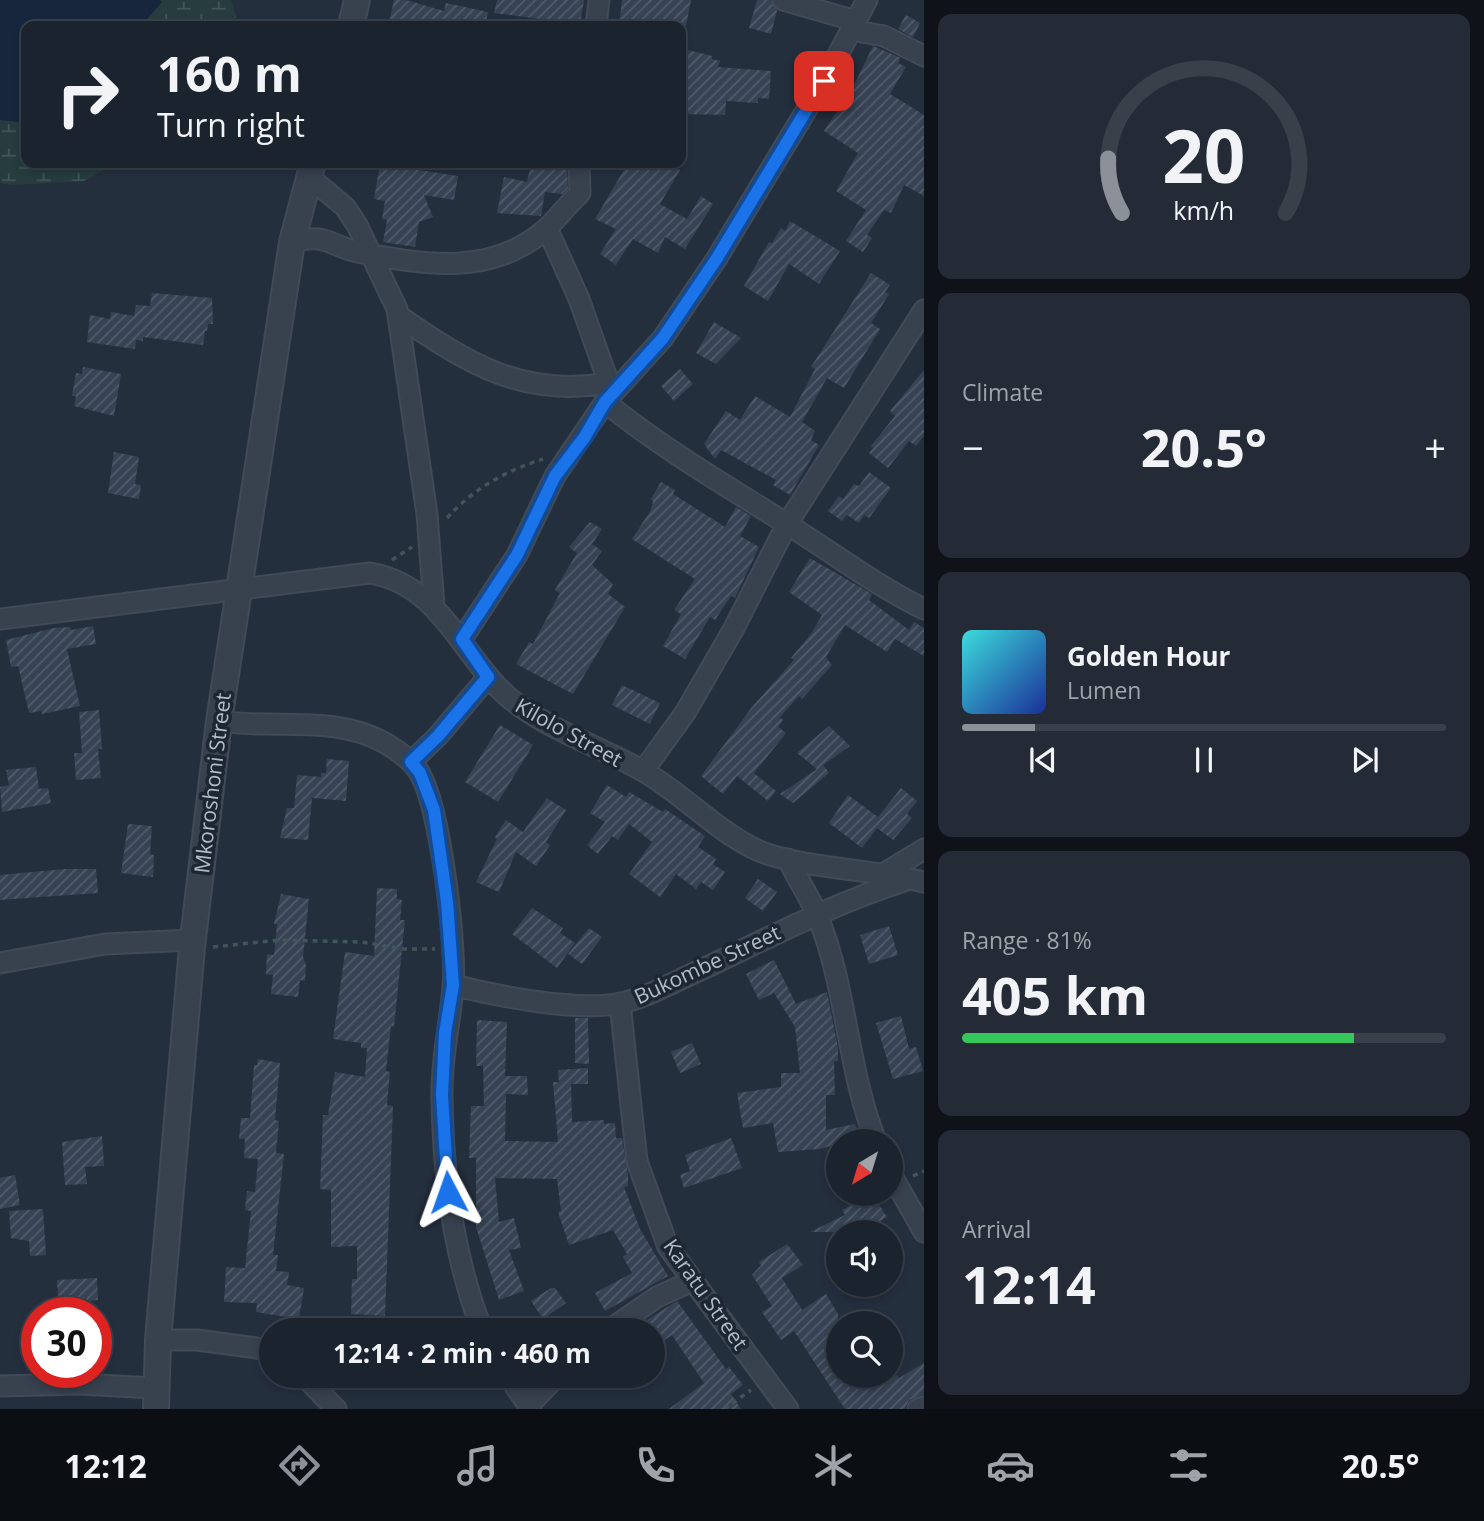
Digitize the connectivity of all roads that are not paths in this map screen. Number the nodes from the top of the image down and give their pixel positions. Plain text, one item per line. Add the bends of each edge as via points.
1 (357, 0) edge
2 (599, 0) edge
3 (783, 0) edge
4 (867, 0) edge
5 (352, 21) edge
6 (597, 21) edge
7 (854, 26) junction
8 (924, 56) edge
9 (579, 168) edge
10 (311, 169) edge
11 (547, 228) junction
12 (292, 242) junction
13 (372, 254) junction
14 (924, 310) edge
15 (398, 316) junction
16 (609, 393) junction
17 (787, 524) junction
18 (239, 588) junction
19 (434, 606) junction
20 (924, 608) edge
21 (0, 620) edge
22 (462, 639) junction
23 (488, 677) junction
24 (219, 721) junction
25 (411, 762) junction
26 (643, 771) junction
27 (924, 849) edge
28 (788, 859) junction
29 (880, 876) junction
30 (918, 880) edge
31 (817, 916) junction
32 (192, 944) junction
33 (0, 963) edge
34 (453, 985) junction
35 (620, 1003) junction
36 (872, 1129) edge
37 (903, 1195) edge
38 (924, 1232) edge
39 (692, 1281) junction
40 (478, 1318) edge
41 (626, 1318) edge
42 (158, 1340) junction
43 (259, 1348) edge
44 (0, 1386) edge
45 (316, 1388) edge
46 (517, 1388) edge
47 (547, 1388) edge
48 (155, 1398) edge
49 (530, 1407) edge
50 (924, 1407) edge
51 (336, 1409) edge
52 (788, 1409) edge
53 (918, 1409) edge

1 - 5 street
2 - 6 street
3 - 7 street
4 - 7 street
7 - 8 street
7 - 16 street via 717,258 663,338
9 - 11 street via 580,193
10 - 12 street, Mkoroshoni Street
10 - 13 street via 345,207
11 - 13 street via 523,246 490,261 435,263
11 - 16 street via 579,299
12 - 13 street via 317,236
12 - 18 street, Mkoroshoni Street
13 - 15 street
14 - 17 street
15 - 16 street via 484,370 517,380
15 - 19 street via 430,536
16 - 17 street via 670,452
16 - 22 street via 555,476 517,555
17 - 20 street via 881,587
17 - 26 street via 698,691
18 - 19 street, Kilolo Street via 370,573 397,580
18 - 21 street, Kilolo Street
18 - 24 street, Mkoroshoni Street
19 - 22 street, Kilolo Street
22 - 23 street, Kilolo Street
23 - 25 street
23 - 26 street, Kilolo Street via 501,693 550,726
24 - 25 street via 320,724 356,731
24 - 32 street, Mkoroshoni Street
25 - 34 street via 434,810
26 - 28 street, Kilolo Street via 746,844
27 - 29 street
28 - 29 street, Kilolo Street
28 - 31 street
29 - 30 street, Kilolo Street
30 - 31 street, Bukombe Street
31 - 35 street, Bukombe Street
31 - 36 street
32 - 33 street via 105,944
32 - 42 street, Mkoroshoni Street
34 - 35 street, Bukombe Street via 509,997 600,1006
34 - 40 street via 442,1095 448,1192 455,1243
35 - 39 street, Karatu Street via 637,1161 668,1247
37 - 38 street
39 - 41 street
39 - 52 street, Karatu Street
42 - 43 street
42 - 48 street, Mkoroshoni Street
44 - 48 street via 79,1384
45 - 51 street
46 - 49 street
47 - 49 street
50 - 53 street

